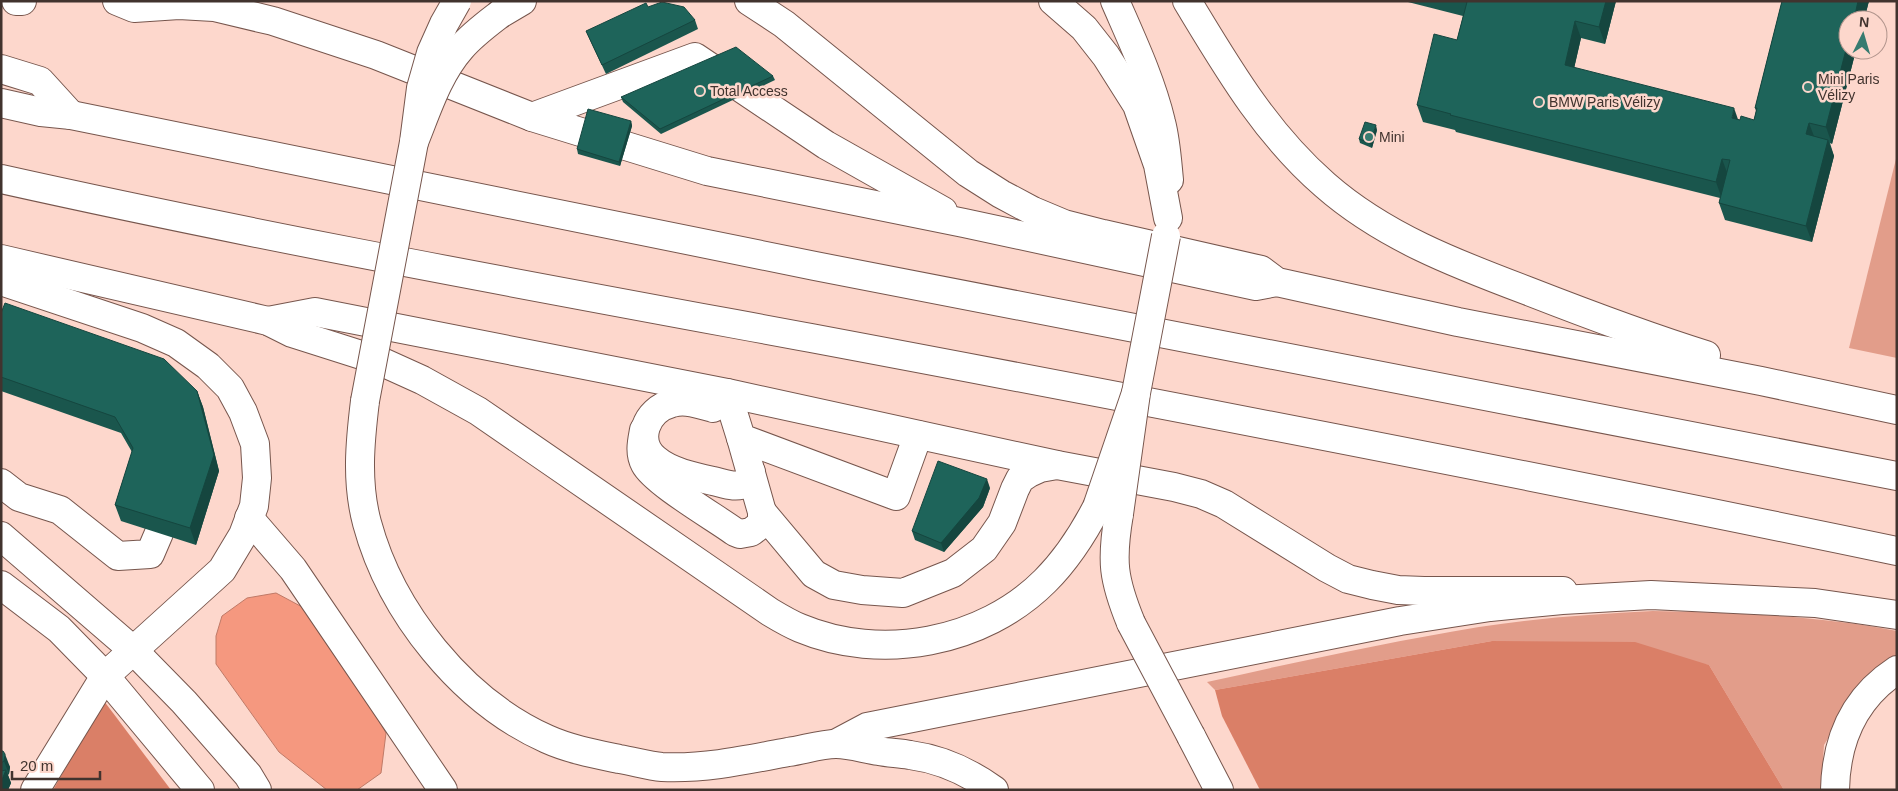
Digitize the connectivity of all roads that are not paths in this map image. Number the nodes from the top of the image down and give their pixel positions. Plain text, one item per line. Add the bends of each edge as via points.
1 (16, 1) edge
2 (22, 1) edge
3 (117, 1) edge
4 (457, 1) edge
5 (749, 1) edge
6 (1053, 1) edge
7 (1115, 1) edge
8 (1187, 1) edge
9 (511, 8) edge
10 (1, 69) edge
11 (1, 103) edge
12 (71, 115) junction
13 (532, 117) junction
14 (414, 142) junction
15 (1, 179) edge
16 (964, 223) junction
17 (1167, 227) junction
18 (1, 259) edge
19 (1, 281) edge
20 (1276, 282) junction
21 (268, 321) junction
22 (1761, 381) junction
23 (730, 402) junction
24 (1897, 410) edge
25 (644, 430) junction
26 (918, 435) junction
27 (741, 438) junction
28 (1057, 465) junction
29 (750, 472) junction
30 (1897, 476) edge
31 (1, 483) edge
32 (1108, 510) junction
33 (762, 512) junction
34 (249, 518) junction
35 (158, 533) edge
36 (1, 536) edge
37 (1897, 551) edge
38 (1, 586) edge
39 (1651, 595) junction
40 (1897, 615) edge
41 (134, 651) junction
42 (1897, 670) edge
43 (105, 676) junction
44 (835, 744) junction
45 (192, 780) edge
46 (35, 790) edge
47 (257, 790) edge
48 (443, 790) edge
49 (994, 790) edge
50 (1219, 790) edge
51 (1835, 790) edge

1 - 2 main road
3 - 13 main road via 134,8 179,5 214,8 273,21 376,55
4 - 14 main road, bridge via 431,53 421,88
5 - 20 main road via 784,24 968,172 1001,194 1064,224 1261,270
6 - 17 main road via 1084,28 1123,80 1137,105 1158,165
7 - 17 main road via 1161,121 1169,184
8 - 22 main road via 1240,88 1267,124 1324,185 1363,214 1459,265 1631,332 1724,361
9 - 14 main road, bridge via 461,48 435,91
10 - 12 main road via 40,81
11 - 12 main road
12 - 30 main road via 815,266
13 - 16 main road via 707,172
13 - 16 main road via 695,57 826,145
14 - 44 main road, bridge via 365,401 359,449 366,521 377,556 408,615 450,669 510,718 548,740 595,754 661,767 716,766
15 - 37 main road via 467,274 1204,413
16 - 20 main road via 1256,286
17 - 32 main road, bridge via 1136,393
18 - 21 main road
19 - 34 main road via 142,328 176,343 208,366 230,388 255,444 257,478 254,506
20 - 22 main road via 1458,322
21 - 23 main road via 315,312
21 - 32 main road via 292,333 380,361 470,406 770,612 800,628 830,638 890,645 917,643 974,629 1000,616 1044,582 1083,533
22 - 24 main road
23 - 25 main road via 671,403 655,412
23 - 26 main road
23 - 27 main road
25 - 29 main road via 644,441 653,458 669,468 736,486 746,483
25 - 33 main road via 642,454 655,476 740,534 756,529
26 - 27 main road via 896,496
26 - 28 main road
27 - 29 main road
28 - 33 main road via 1040,468 1020,479 1002,523 984,549 953,573 903,593 834,585 814,574
28 - 39 main road via 1201,494 1224,504 1327,568 1348,579 1372,585 1424,591 1543,590
29 - 33 main road
31 - 35 main road via 19,497 60,510 118,556 150,554
32 - 50 main road, bridge via 1120,596
34 - 41 main road via 243,535 222,570
34 - 48 main road via 293,569
36 - 41 main road
38 - 43 main road via 59,629
39 - 40 main road via 1815,603
39 - 44 main road via 1490,607 1400,621 867,727
41 - 43 main road
41 - 47 main road via 184,702 248,775
42 - 51 main road via 1880,683 1853,716 1838,755
43 - 45 main road
43 - 46 main road
44 - 49 main road via 937,761

